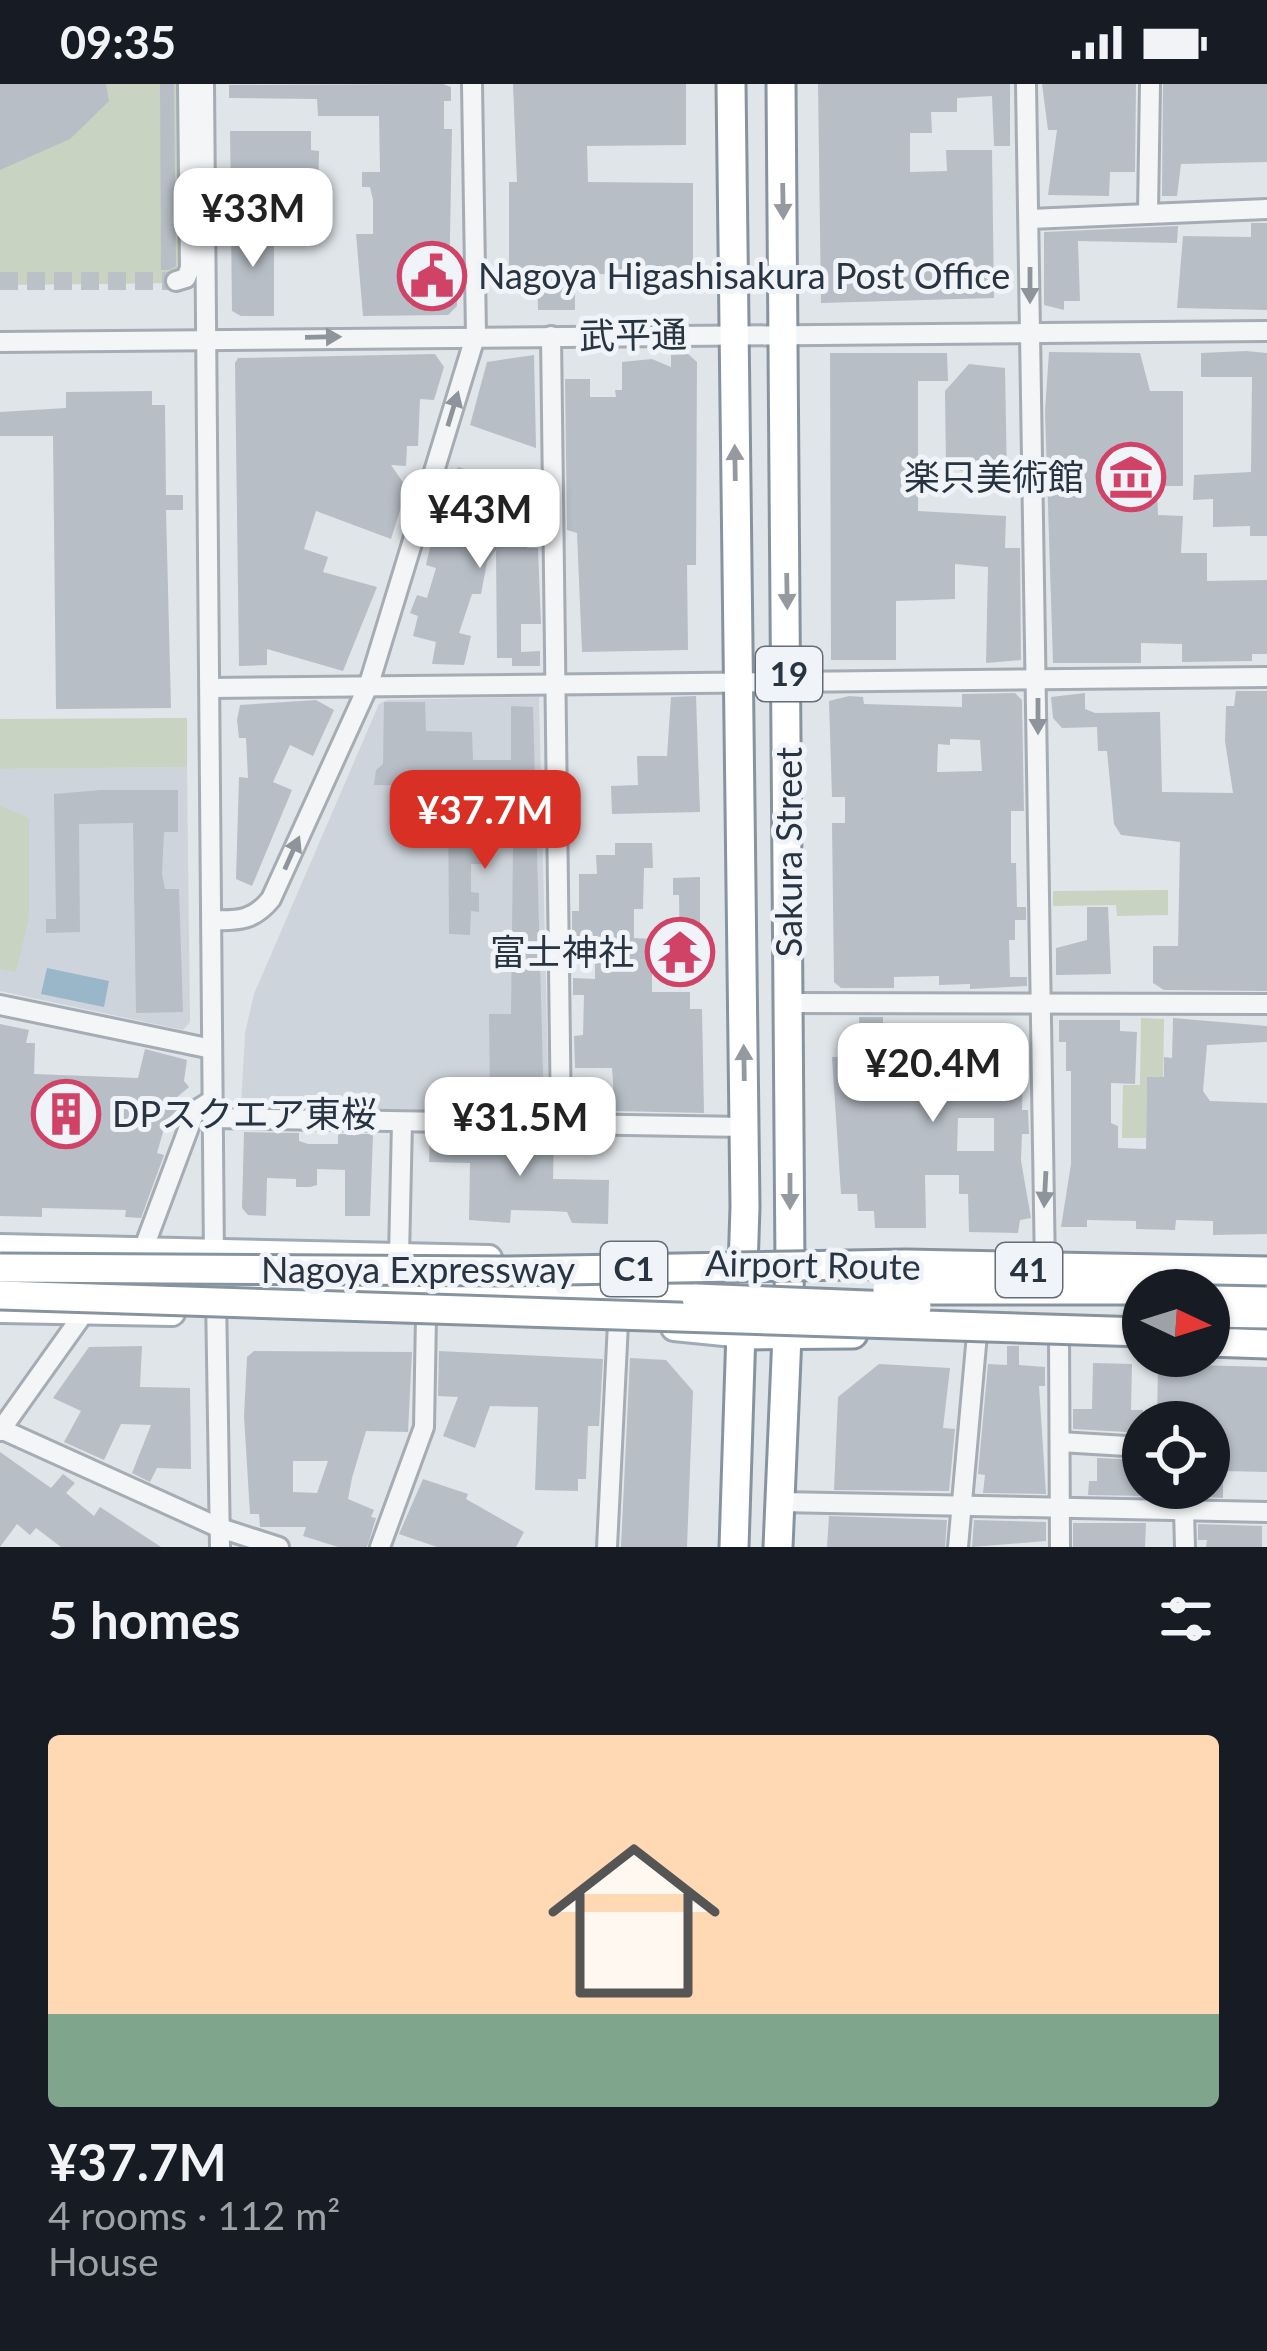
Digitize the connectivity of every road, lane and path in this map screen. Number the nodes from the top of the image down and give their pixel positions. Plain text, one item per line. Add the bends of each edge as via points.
1 (188, 84) edge
2 (204, 84) edge
3 (472, 84) edge
4 (731, 84) edge
5 (781, 84) edge
6 (1026, 84) edge
7 (1150, 84) edge
8 (1267, 209) edge
9 (1148, 213) junction
10 (1030, 219) junction
11 (176, 280) dead end
12 (1267, 331) edge
13 (1030, 332) junction
14 (784, 333) junction
15 (476, 334) junction
16 (733, 334) junction
17 (551, 336) junction
18 (206, 339) junction
19 (0, 342) edge
20 (1037, 677) junction
21 (1267, 677) edge
22 (789, 680) junction
23 (737, 681) junction
24 (556, 683) junction
25 (369, 684) junction
26 (211, 688) junction
27 (213, 920) junction
28 (788, 1003) junction
29 (1042, 1003) junction
30 (1267, 1004) edge
31 (0, 1005) edge
32 (212, 1049) junction
33 (212, 1110) junction
34 (402, 1122) junction
35 (561, 1124) junction
36 (745, 1127) junction
37 (0, 1247) edge
38 (143, 1250) junction
39 (213, 1252) junction
40 (399, 1256) junction
41 (745, 1264) junction
42 (790, 1264) junction
43 (0, 1268) edge
44 (1046, 1270) junction
45 (1267, 1273) edge
46 (1122, 1290) edge
47 (0, 1291) edge
48 (1230, 1291) edge
49 (1267, 1291) edge
50 (752, 1297) junction
51 (216, 1300) junction
52 (0, 1310) edge
53 (1122, 1312) edge
54 (84, 1313) junction
55 (1230, 1313) edge
56 (1267, 1314) edge
57 (426, 1316) junction
58 (618, 1323) junction
59 (977, 1334) junction
60 (1122, 1334) edge
61 (1267, 1334) edge
62 (744, 1335) junction
63 (1122, 1335) edge
64 (789, 1336) junction
65 (1060, 1336) junction
66 (1230, 1336) edge
67 (1230, 1340) edge
68 (1267, 1344) edge
69 (1, 1430) edge
70 (1060, 1442) junction
71 (1122, 1446) edge
72 (781, 1502) junction
73 (961, 1507) junction
74 (1060, 1508) junction
75 (1184, 1510) junction
76 (1267, 1512) edge
77 (220, 1537) edge
78 (279, 1547) edge
79 (380, 1547) edge
80 (608, 1547) edge
81 (734, 1547) edge
82 (778, 1547) edge
83 (958, 1547) edge
84 (1060, 1547) edge
85 (1184, 1547) edge

1 - 11 street via 190,268
2 - 18 street
3 - 15 street
4 - 16 highway, Sakura Street / 19
5 -> 14 highway, Sakura Street / 19
6 - 10 street
7 - 9 street
8 - 9 street
9 - 10 street
10 -> 13 street
12 - 13 street, 武平通
13 - 14 street, 武平通
13 - 20 street
14 - 16 street, 武平通
14 -> 22 highway, Sakura Street / 19
15 - 17 street, 武平通
18 -> 15 street, 武平通
25 -> 15 street
16 - 17 street, 武平通
23 -> 16 highway, Sakura Street / 19
17 - 24 street
18 - 19 street, 武平通
18 - 26 street
20 - 21 street
20 - 22 street
20 -> 29 street
22 - 23 street
22 - 28 highway, Sakura Street / 19
23 - 24 street
36 -> 23 highway, Sakura Street / 19
24 - 25 street
24 - 35 street
25 - 26 street
27 -> 25 street via 241,921 271,899
26 - 27 street
27 - 32 street
28 - 29 street
28 -> 42 highway, Sakura Street / 19
29 - 30 street
29 -> 44 street
31 - 32 street
32 - 33 street
33 - 34 street
33 - 38 street via 195,1111
33 - 39 street
34 - 35 street
34 - 40 street
35 - 36 street
36 - 41 highway, Sakura Street / 19
37 - 38 main road, Airport Route
38 - 39 main road, Airport Route
39 - 40 main road, Airport Route
39 - 51 street
40 - 41 main road, Airport Route
41 - 42 highway, Airport Route / 41
41 - 62 highway, Sakura Street / 19
42 - 44 highway, Airport Route / 41
42 - 64 highway, Sakura Street / 19
43 - 45 highway, Nagoya Expressway / C1, bridge via 929,1264
44 - 45 highway, Airport Route / 41
46 - 50 highway, bridge via 778,1290
47 - 51 highway
47 - 60 highway, Nagoya Expressway / C1, bridge
48 - 49 highway
50 - 51 highway, bridge
50 - 53 highway, bridge
51 - 54 main road, Airport Route
51 - 57 main road, Airport Route
51 - 77 street
52 - 54 main road, Airport Route
54 - 69 street
55 - 56 highway
57 - 58 main road, Airport Route
57 - 79 street via 424,1427
58 - 62 main road, Airport Route
58 - 80 street
59 - 64 highway, Airport Route / 41
59 - 65 highway, Airport Route / 41
59 - 73 street
61 - 66 highway
62 - 64 highway, Airport Route / 41
62 - 81 highway, Sakura Street / 19
63 - 65 highway, Airport Route / 41
64 - 72 highway, Sakura Street / 19
65 - 70 street
67 - 68 highway
69 - 77 street
70 - 71 street
70 - 74 street
72 - 73 street
72 - 82 highway, Sakura Street / 19
73 - 74 street
73 - 83 street
74 - 75 street
74 - 84 street
75 - 76 street
75 - 85 street
77 - 78 street

